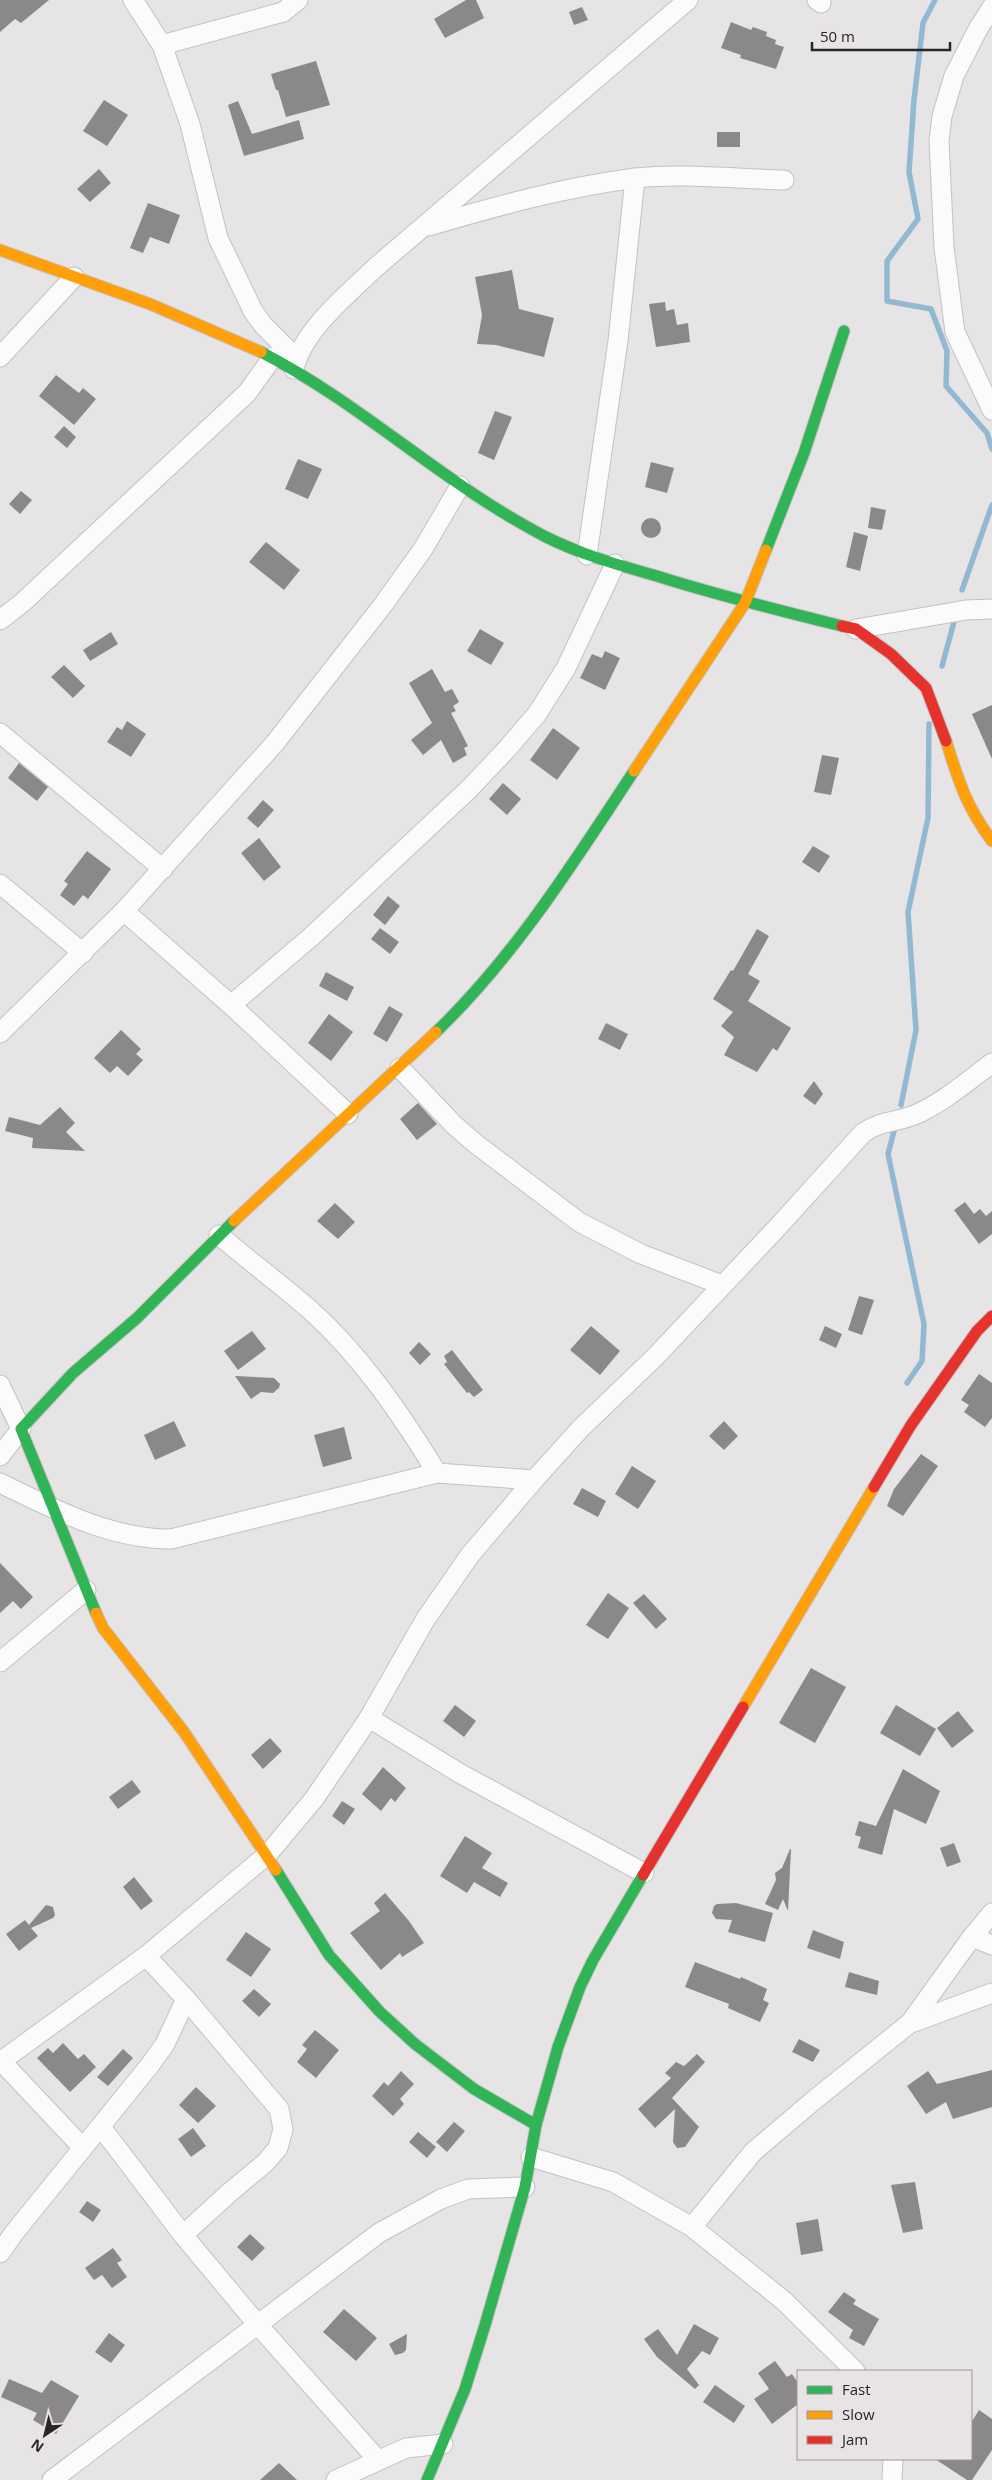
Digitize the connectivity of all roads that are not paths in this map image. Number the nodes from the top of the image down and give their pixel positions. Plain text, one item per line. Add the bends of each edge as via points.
1 (133, 0) edge
2 (298, 0) edge
3 (688, 0) edge
4 (992, 8) edge
5 (162, 45) junction
6 (635, 178) junction
7 (784, 180) dead end
8 (423, 228) junction
9 (0, 250) edge
10 (74, 277) junction
11 (844, 331) dead end
12 (0, 357) edge
13 (273, 357) junction
14 (295, 363) junction
15 (992, 410) edge
16 (460, 486) junction
17 (587, 555) junction
18 (615, 564) junction
19 (745, 603) junction
20 (992, 609) edge
21 (0, 620) edge
22 (856, 629) junction
23 (0, 733) edge
24 (992, 841) edge
25 (163, 869) junction
26 (0, 884) edge
27 (124, 910) junction
28 (83, 953) junction
29 (231, 1005) junction
30 (0, 1033) edge
31 (992, 1063) edge
32 (400, 1068) junction
33 (348, 1114) junction
34 (219, 1236) junction
35 (722, 1285) junction
36 (992, 1316) edge
37 (0, 1385) edge
38 (21, 1429) junction
39 (0, 1456) edge
40 (438, 1473) junction
41 (534, 1480) junction
42 (0, 1482) edge
43 (56, 1510) junction
44 (86, 1590) junction
45 (0, 1662) edge
46 (369, 1718) junction
47 (266, 1855) junction
48 (644, 1874) junction
49 (992, 1914) edge
50 (972, 1937) junction
51 (992, 1945) edge
52 (146, 1956) junction
53 (992, 1993) edge
54 (186, 1999) junction
55 (910, 2023) junction
56 (0, 2061) edge
57 (536, 2124) junction
58 (101, 2127) junction
59 (84, 2148) junction
60 (531, 2156) junction
61 (524, 2187) junction
62 (692, 2227) junction
63 (183, 2235) junction
64 (7, 2236) edge
65 (0, 2253) edge
66 (258, 2325) junction
67 (854, 2370) edge
68 (443, 2444) junction
69 (377, 2459) junction
70 (893, 2460) edge
71 (52, 2480) edge
72 (336, 2480) edge
73 (428, 2480) edge
74 (892, 2480) edge

1 - 5 street
2 - 5 street via 283,12
3 - 8 street
4 - 15 street via 954,76 942,116 939,141 944,248 955,332
5 - 14 street via 190,124 218,238 253,311
6 - 7 street
6 - 8 street via 523,198
6 - 17 street via 618,341
8 - 14 street via 376,267 331,312
9 - 10 street
10 - 12 street
10 - 13 street via 151,303
11 - 19 street via 804,453
13 - 14 street
13 - 21 street via 247,393
14 - 16 street
16 - 17 street via 547,538
16 - 25 street via 423,549 383,605 274,743
17 - 18 street
18 - 19 street
18 - 29 street via 566,668 536,714 506,750 468,790 312,936
19 - 22 street
19 - 32 street via 560,883 502,958
20 - 22 street via 966,610
22 - 24 street via 891,654 926,688 964,797
23 - 25 street
25 - 27 street
26 - 28 street
27 - 28 street
27 - 29 street
28 - 30 street
29 - 33 street
31 - 35 street via 922,1112 905,1119 877,1123 863,1133
32 - 33 street
32 - 35 street via 476,1144 579,1222 641,1254
33 - 34 street
34 - 38 street via 137,1318 73,1373
34 - 40 street via 309,1309 352,1354 390,1400
35 - 41 street
36 - 48 street via 977,1331 911,1425
37 - 38 street
38 - 39 street
38 - 43 street
40 - 41 street
40 - 43 street via 171,1539 119,1534
41 - 46 street via 470,1555 425,1620
42 - 43 street
43 - 44 street
44 - 45 street
44 - 47 street via 103,1628 184,1732
46 - 47 street via 314,1800
46 - 48 street via 461,1774
47 - 52 street
47 - 57 street via 329,1954 380,2012 415,2044 474,2089
48 - 57 street via 593,1960 567,2017
49 - 50 street
50 - 51 street
50 - 55 street
52 - 54 street
52 - 56 street
53 - 55 street
54 - 58 street via 165,2044
54 - 63 street via 279,2109 283,2129 278,2148 265,2163
55 - 62 street via 753,2152
56 - 59 street
57 - 60 street
58 - 59 street
58 - 63 street
59 - 64 street
60 - 61 street
60 - 62 street via 613,2182
61 - 66 street via 468,2189 441,2199 379,2234
61 - 68 street via 465,2389
62 - 67 street via 784,2301
63 - 66 street
64 - 65 street
66 - 69 street
66 - 71 street
68 - 69 street via 406,2448
68 - 73 street
69 - 72 street
70 - 74 street

